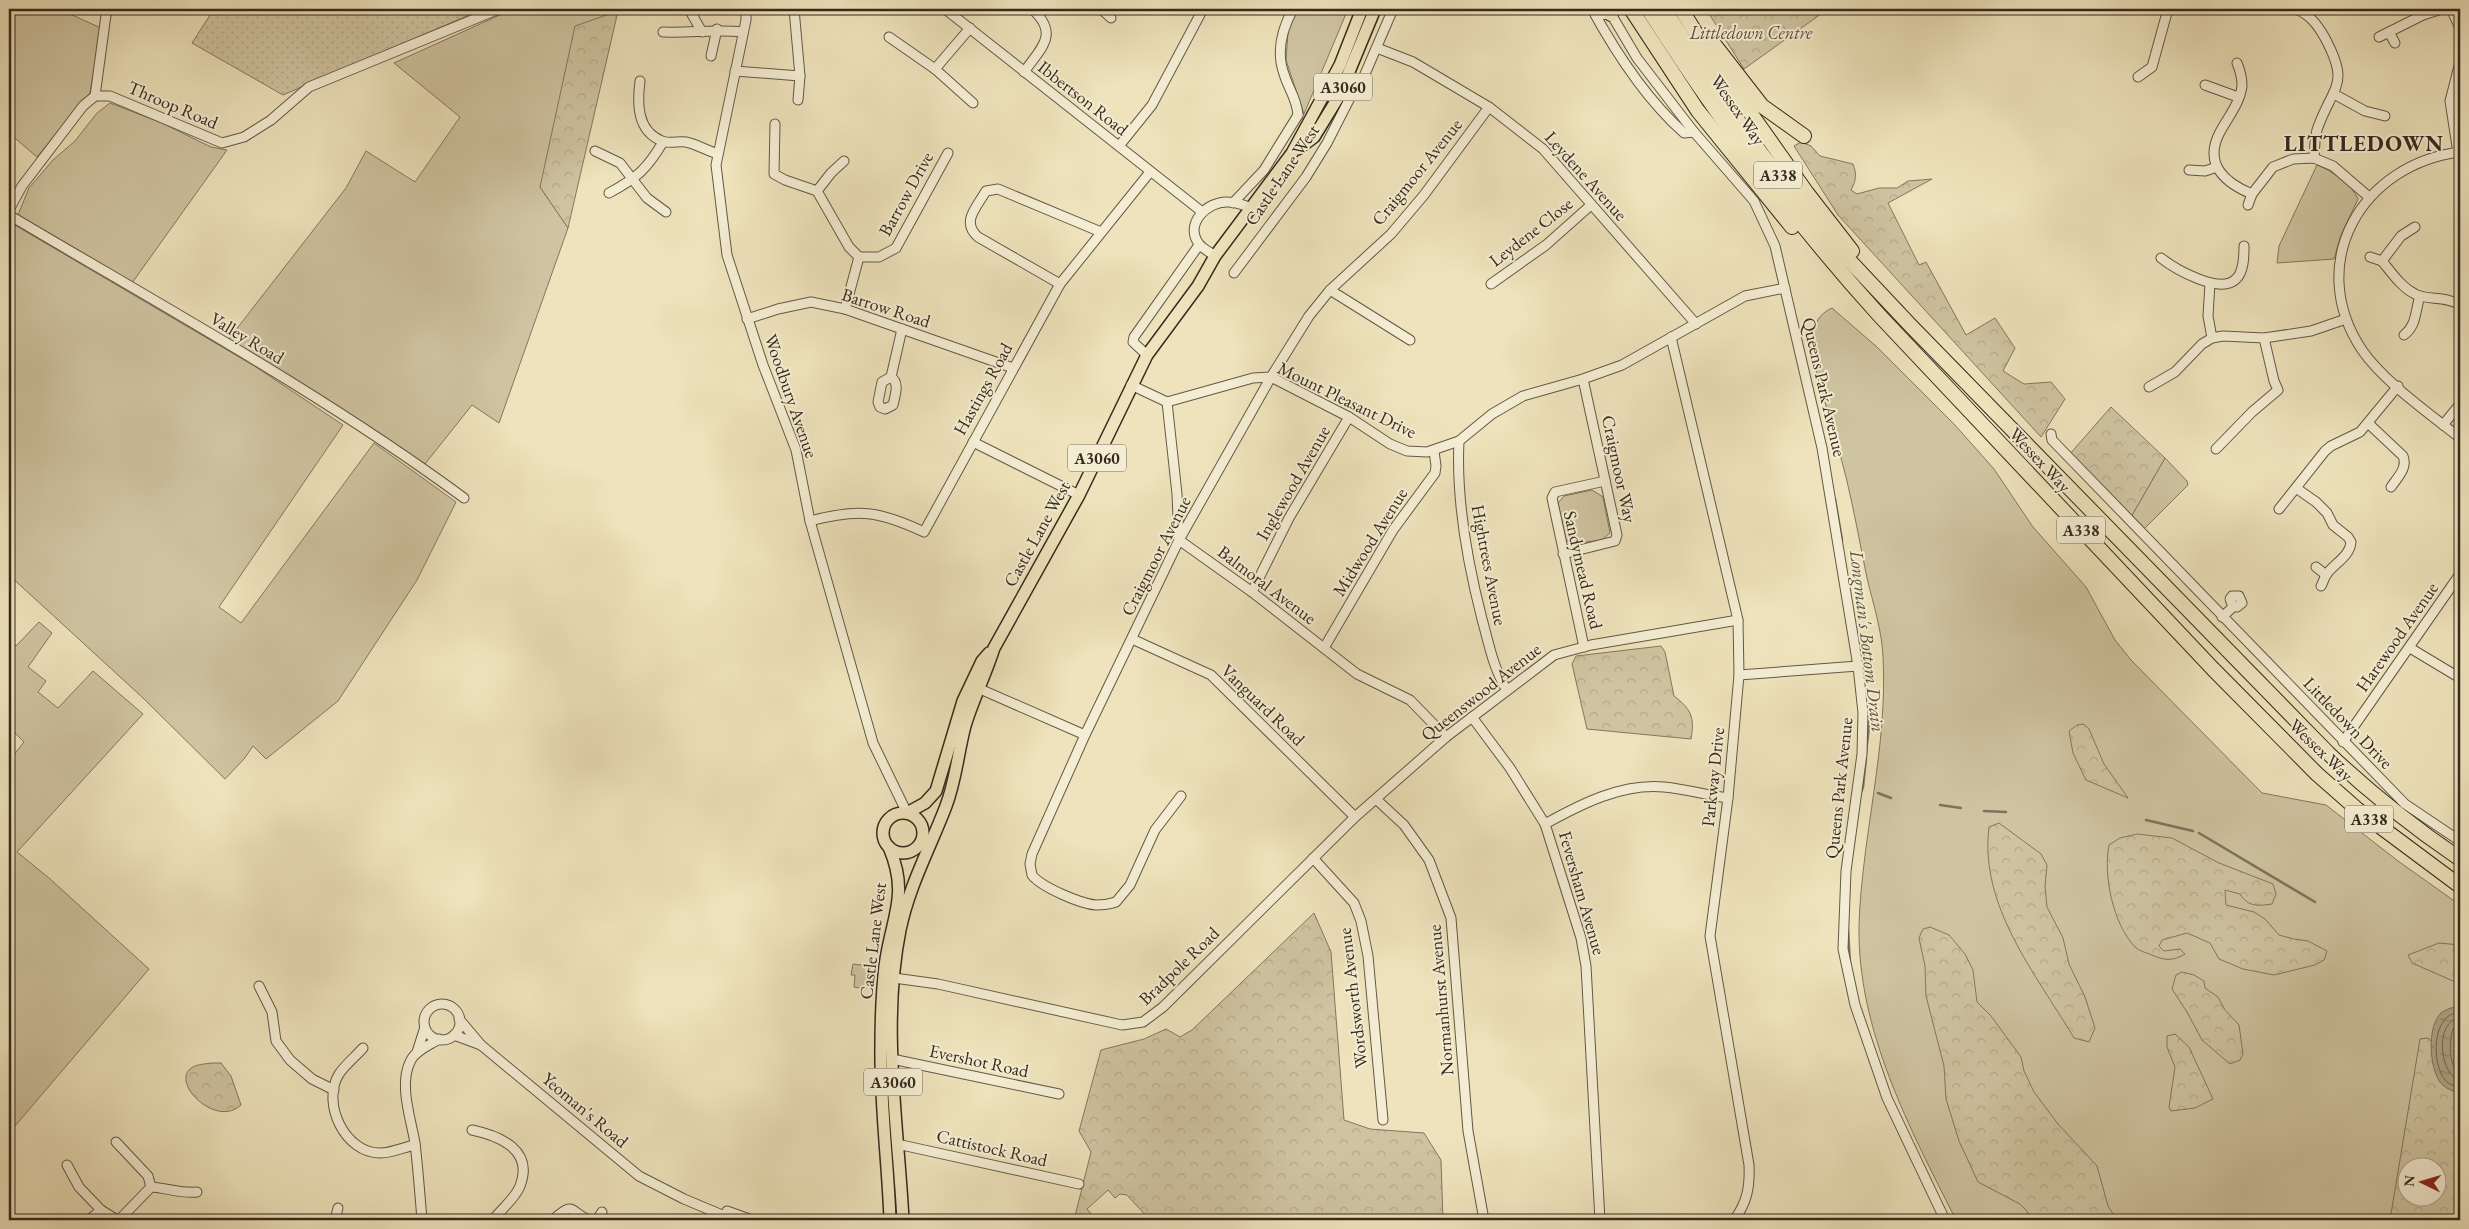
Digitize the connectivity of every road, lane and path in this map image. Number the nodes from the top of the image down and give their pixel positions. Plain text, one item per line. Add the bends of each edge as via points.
1 (109, 9) edge
2 (499, 9) edge
3 (689, 9) edge
4 (746, 9) edge
5 (794, 9) edge
6 (945, 9) edge
7 (1032, 9) edge
8 (1102, 9) edge
9 (1203, 9) edge
10 (1293, 9) edge
11 (1362, 9) edge
12 (1369, 9) edge
13 (1375, 9) edge
14 (1393, 9) edge
15 (1631, 9) edge
16 (1648, 9) edge
17 (1664, 9) edge
18 (1681, 9) edge
19 (1687, 9) edge
20 (2168, 9) edge
21 (2296, 9) edge
22 (2442, 9) edge
23 (2451, 9) edge
24 (1611, 11) edge
25 (1594, 12) edge
26 (1111, 18) dead end
27 (970, 28) junction
28 (2460, 28) edge
29 (717, 29) junction
30 (663, 32) dead end
31 (702, 32) junction
32 (743, 32) junction
33 (2389, 32) junction
34 (890, 37) dead end
35 (2379, 37) dead end
36 (2395, 44) dead end
37 (1377, 48) junction
38 (711, 56) dead end
39 (2460, 62) edge
40 (2237, 64) dead end
41 (1340, 65) junction
42 (936, 69) junction
43 (735, 71) junction
44 (1024, 72) junction
45 (800, 76) junction
46 (2138, 77) dead end
47 (640, 81) dead end
48 (2205, 86) dead end
49 (1348, 90) junction
50 (2334, 94) junction
51 (2456, 95) edge
52 (95, 96) junction
53 (2238, 97) junction
54 (798, 100) dead end
55 (973, 103) dead end
56 (1489, 107) junction
57 (1298, 115) junction
58 (2385, 116) dead end
59 (775, 124) dead end
60 (1308, 127) junction
61 (1694, 132) junction
62 (1804, 136) dead end
63 (663, 142) junction
64 (1119, 146) junction
65 (595, 151) dead end
66 (2459, 152) edge
67 (948, 153) dead end
68 (1292, 153) junction
69 (718, 154) junction
70 (2314, 158) junction
71 (844, 161) dead end
72 (2217, 167) junction
73 (2189, 170) dead end
74 (1150, 172) junction
75 (633, 180) junction
76 (817, 191) junction
77 (609, 192) dead end
78 (2252, 194) junction
79 (2369, 197) junction
80 (1233, 203) junction
81 (1591, 205) junction
82 (2248, 205) dead end
83 (1251, 208) junction
84 (9, 210) edge
85 (1202, 211) junction
86 (666, 212) dead end
87 (9, 215) edge
88 (2415, 227) dead end
89 (1101, 232) junction
90 (1199, 245) junction
91 (2244, 246) dead end
92 (859, 256) junction
93 (1215, 256) junction
94 (2370, 256) dead end
95 (2162, 258) dead end
96 (2382, 261) junction
97 (1234, 273) dead end
98 (2210, 282) junction
99 (1060, 284) junction
100 (1492, 284) dead end
101 (1785, 288) junction
102 (1330, 290) junction
103 (2420, 296) junction
104 (2460, 305) edge
105 (845, 309) junction
106 (1879, 315) junction
107 (748, 319) junction
108 (2346, 319) junction
109 (1696, 324) junction
110 (1911, 326) junction
111 (902, 329) junction
112 (2404, 335) dead end
113 (1671, 337) junction
114 (2212, 338) junction
115 (2264, 338) junction
116 (1410, 340) dead end
117 (1147, 355) junction
118 (1013, 368) junction
119 (890, 377) dead end
120 (1271, 377) junction
121 (1583, 379) junction
122 (1131, 385) junction
123 (2398, 386) junction
124 (2149, 387) dead end
125 (1167, 402) junction
126 (2460, 404) edge
127 (1349, 417) junction
128 (2369, 424) junction
129 (2443, 425) junction
130 (2051, 434) dead end
131 (2460, 438) edge
132 (1459, 441) junction
133 (973, 442) junction
134 (2216, 449) dead end
135 (1434, 451) junction
136 (1605, 482) junction
137 (2391, 487) dead end
138 (2296, 488) junction
139 (1079, 495) junction
140 (464, 498) dead end
141 (2279, 509) dead end
142 (810, 521) junction
143 (1179, 540) junction
144 (1563, 554) junction
145 (2316, 567) dead end
146 (2460, 574) edge
147 (2326, 575) junction
148 (2321, 586) dead end
149 (1252, 592) junction
150 (2233, 607) dead end
151 (2222, 617) junction
152 (1738, 620) junction
153 (1132, 639) junction
154 (1584, 647) junction
155 (994, 648) junction
156 (1324, 648) junction
157 (2410, 648) junction
158 (1858, 666) junction
159 (1739, 675) junction
160 (2460, 678) edge
161 (980, 689) junction
162 (1507, 690) junction
163 (1472, 716) junction
164 (1085, 735) junction
165 (1446, 737) junction
166 (2343, 742) junction
167 (1181, 796) dead end
168 (1728, 798) junction
169 (1376, 799) junction
170 (907, 813) junction
171 (1355, 817) junction
172 (939, 824) junction
173 (1546, 824) junction
174 (922, 840) junction
175 (2460, 841) edge
176 (889, 847) junction
177 (1313, 858) junction
178 (2460, 859) edge
179 (922, 860) junction
180 (2460, 886) edge
181 (894, 978) junction
182 (259, 986) dead end
183 (460, 1019) junction
184 (425, 1027) junction
185 (454, 1035) junction
186 (439, 1039) junction
187 (482, 1045) junction
188 (362, 1048) dead end
189 (417, 1052) junction
190 (892, 1059) junction
191 (334, 1090) junction
192 (1059, 1094) dead end
193 (1383, 1120) dead end
194 (472, 1130) dead end
195 (116, 1142) dead end
196 (897, 1144) junction
197 (415, 1145) junction
198 (67, 1164) dead end
199 (1079, 1184) dead end
200 (151, 1187) junction
201 (197, 1192) dead end
202 (672, 1192) junction
203 (338, 1208) dead end
204 (101, 1210) junction
205 (602, 1212) dead end
206 (89, 1220) edge
207 (118, 1220) edge
208 (335, 1220) edge
209 (422, 1220) edge
210 (493, 1220) edge
211 (553, 1220) edge
212 (589, 1220) edge
213 (597, 1220) edge
214 (734, 1220) edge
215 (752, 1220) edge
216 (890, 1220) edge
217 (903, 1220) edge
218 (1484, 1220) edge
219 (1600, 1220) edge
220 (1734, 1220) edge
221 (1945, 1220) edge

1 - 52 street
2 - 52 street, Throop Road via 309,87 271,120 244,137 222,143 123,101 104,95
3 - 31 street
4 - 32 street, Woodbury Avenue
5 - 45 street
6 - 27 street, Ibbertson Road
7 - 44 street via 1048,28 1046,40
8 - 26 street
9 - 64 street via 1152,105
10 - 57 street via 1281,37 1281,59 1298,105
11 - 41 main road, Castle Lane West / A3060
12 - 41 main road via 1353,50
13 - 49 main road, Castle Lane West / A3060
14 - 37 street, Castle Lane West
15 - 106 highway via 1698,111 1744,171 1815,253
16 - 106 highway, Wessex Way / A338 via 1707,100 1762,176
17 - 110 highway, Wessex Way / A338 via 1705,75 1782,180 1831,241
18 - 110 highway via 1710,56 1821,212
19 - 62 highway via 1762,106
20 - 46 street via 2152,67
21 - 50 street via 2318,25 2336,58 2338,76
22 - 33 street
23 - 28 street
24 - 25 street
24 - 61 street, Queens Park Avenue via 1637,58
25 - 61 street via 1612,43 1651,96 1684,133
27 - 42 street
27 - 44 street, Ibbertson Road
29 - 31 street
29 - 32 street
29 - 38 street
30 - 31 street
32 - 43 street, Woodbury Avenue
33 - 35 street
33 - 36 street
34 - 42 street
37 - 49 street, Castle Lane West via 1359,88
37 - 56 street, Leydene Avenue via 1413,62
39 - 51 street
40 - 53 street via 2242,87
41 - 60 main road, Castle Lane West / A3060
42 - 55 street
43 - 45 street
43 - 69 street, Woodbury Avenue
44 - 64 street, Ibbertson Road
45 - 54 street
47 - 63 street via 637,99 640,117 650,132
48 - 53 street
49 - 68 main road, Castle Lane West / A3060 via 1314,137
49 - 97 street, Castle Lane West via 1327,143 1306,177
50 - 58 street via 2365,111
50 - 70 street via 2318,128
51 - 66 street via 2450,108
52 - 84 street via 83,106 22,186
53 - 72 street via 2217,137 2214,151
56 - 81 street, Leydene Avenue via 1543,150
56 - 102 street, Craigmoor Avenue via 1391,234
57 - 60 street, Castle Lane West
57 - 80 street, Castle Lane West via 1264,170
59 - 76 street via 774,174
60 - 68 main road, Castle Lane West / A3060
61 - 101 street, Queens Park Avenue via 1754,201 1775,246
63 - 69 street via 686,142
63 - 75 street via 650,164
64 - 74 street, Ibbertson Road
65 - 75 street via 620,163
66 - 79 street via 2425,160 2402,170
67 - 92 street, Barrow Drive via 896,248 879,258
68 - 83 main road, Castle Lane West / A3060
69 - 107 street, Woodbury Avenue via 716,165 726,255
70 - 78 street via 2293,159 2273,167
70 - 79 street via 2333,166
71 - 76 street
72 - 73 street via 2205,171
72 - 78 street via 2229,183
74 - 85 street, Ibbertson Road
74 - 89 street, Hastings Road
75 - 77 street
75 - 86 street via 647,198
76 - 92 street via 848,247
78 - 82 street
79 - 108 street via 2347,232 2340,262 2340,294
80 - 83 street
80 - 85 street via 1219,202
81 - 100 street, Leydene Close via 1546,245
81 - 109 street, Leydene Avenue
83 - 93 main road, Castle Lane West / A3060
85 - 90 street via 1196,222
87 - 140 street, Valley Road via 267,368 403,453
88 - 96 street via 2401,236
89 - 99 street, Hastings Road
89 - 99 street via 998,189 986,191 969,222 970,230
90 - 93 street
90 - 117 street via 1134,337 1135,346
91 - 98 street via 2242,270 2236,279 2230,283
92 - 105 street
93 - 117 main road, Castle Lane West / A3060 via 1198,286
94 - 96 street
95 - 98 street via 2176,270
96 - 103 street via 2397,280
98 - 114 street via 2208,316
99 - 118 street, Hastings Road
101 - 109 street, Mount Pleasant Drive via 1745,296
101 - 158 street, Queens Park Avenue via 1822,448
102 - 116 street
102 - 120 street, Craigmoor Avenue via 1309,316
103 - 104 street via 2450,299
103 - 112 street via 2412,330
105 - 107 street, Barrow Road via 811,302
105 - 111 street, Barrow Road
106 - 180 highway, Wessex Way / A338 via 2317,774 2358,810
107 - 142 street, Woodbury Avenue via 796,450
108 - 115 street via 2311,331
108 - 123 street via 2363,351
109 - 113 street, Mount Pleasant Drive
110 - 178 highway, Wessex Way / A338 via 2328,753 2372,793
111 - 118 street, Barrow Road
111 - 119 street
113 - 121 street, Mount Pleasant Drive via 1622,365
113 - 152 street, Parkway Drive
114 - 115 street
114 - 124 street via 2175,372
115 - 134 street via 2271,372 2281,393 2252,412
117 - 122 main road, Castle Lane West / A3060
118 - 133 street, Hastings Road
120 - 125 street, Mount Pleasant Drive via 1254,378
120 - 127 street, Mount Pleasant Drive
120 - 143 street, Craigmoor Avenue
121 - 132 street, Mount Pleasant Drive via 1523,396 1492,414
121 - 136 street, Craigmoor Way
122 - 125 street
122 - 139 main road, Castle Lane West / A3060
123 - 128 street
123 - 129 street
125 - 143 street
126 - 129 street
127 - 135 street, Mount Pleasant Drive via 1408,452
127 - 149 street, Inglewood Avenue via 1289,518
128 - 137 street via 2406,461
128 - 138 street via 2331,446
129 - 131 street
130 - 151 street, Littledown Drive via 2052,440
132 - 135 street, Mount Pleasant Drive
132 - 162 street, Hightrees Avenue via 1457,476 1474,587 1492,658
133 - 139 street
133 - 142 street, Hastings Road via 924,532 897,519 867,513 842,512
135 - 156 street, Midwood Avenue via 1434,473 1393,530
136 - 144 street, Craigmoor Way via 1616,541
136 - 144 street, Sandymead Road via 1554,493 1551,502
138 - 141 street
138 - 147 street via 2316,502 2333,525 2350,539 2349,549
139 - 155 main road, Castle Lane West / A3060
142 - 170 street, Woodbury Avenue via 873,743
143 - 149 street, Balmoral Avenue
143 - 153 street, Craigmoor Avenue
144 - 154 street, Sandymead Road
145 - 147 street
146 - 157 street, Harewood Avenue
147 - 148 street
149 - 156 street, Balmoral Avenue
150 - 151 street
151 - 166 street, Littledown Drive
152 - 154 street, Queenswood Avenue
152 - 159 street, Parkway Drive
153 - 164 street, Craigmoor Avenue
153 - 171 street, Vanguard Road via 1211,675
154 - 162 street, Queenswood Avenue via 1554,655
155 - 161 main road, Castle Lane West / A3060
155 - 170 main road, Castle Lane West / A3060 via 982,661 963,701 936,792 926,803
156 - 165 street, Balmoral Avenue via 1366,680 1410,700
157 - 160 street
157 - 166 street, Harewood Avenue
158 - 159 street
158 - 221 street, Queens Park Avenue via 1863,713 1862,754 1846,871 1843,949 1855,1005 1887,1098
159 - 168 street, Parkway Drive
161 - 164 street
161 - 172 main road, Castle Lane West / A3060 via 966,723 952,789
162 - 163 street, Queenswood Avenue
163 - 165 street, Queenswood Avenue
163 - 173 street, Feversham Avenue
164 - 167 street, Craigmoor Avenue via 1032,854 1030,871 1038,881 1082,902 1096,905 1116,902 1130,885 1155,830
165 - 169 street, Queenswood Avenue
166 - 175 street, Littledown Drive via 2405,804
168 - 173 street via 1662,787 1626,790 1579,805
168 - 220 street, Parkway Drive via 1710,936 1750,1165 1744,1207
169 - 171 street, Queenswood Avenue
169 - 218 street, Normanhurst Avenue via 1404,826 1429,860 1451,918 1468,1131
170 - 174 main road via 922,824
170 - 176 main road via 896,814 886,822 883,833
171 - 177 street, Bradpole Road
172 - 174 main road
172 - 179 main road, Castle Lane West / A3060
173 - 219 street, Feversham Avenue via 1581,938 1586,966
174 - 176 main road via 905,853
174 - 179 main road, Castle Lane West / A3060
176 - 216 main road, Castle Lane West / A3060 via 900,881 885,966 881,1026
177 - 181 street, Bradpole Road via 1163,1007 1133,1025 938,984
177 - 193 street, Wordsworth Avenue via 1354,903 1361,921 1368,956
179 - 181 main road, Castle Lane West / A3060 via 903,917
181 - 190 main road, Castle Lane West / A3060
182 - 191 street via 272,1012 276,1041 290,1060 312,1079
183 - 184 street via 451,1006 440,1004 427,1012
183 - 185 street
183 - 187 street, Yeoman's Road
184 - 186 street via 430,1035
184 - 189 street
185 - 186 street
185 - 187 street, Yeoman's Road
186 - 189 street
187 - 202 street, Yeoman's Road via 640,1176
188 - 191 street via 338,1075
189 - 197 street via 407,1073 406,1089
190 - 192 street, Evershot Road
190 - 196 main road, Castle Lane West / A3060
191 - 197 street via 334,1109 339,1125 346,1136 362,1149 381,1153
194 - 210 street via 494,1136 514,1148 521,1158 520,1186
195 - 200 street via 148,1176
196 - 199 street, Cattistock Road
196 - 217 main road, Castle Lane West / A3060
197 - 209 street
198 - 204 street via 79,1187
200 - 201 street
200 - 207 street
202 - 214 street, Yeoman's Road
202 - 215 street, Yeoman's Road
203 - 208 street
204 - 206 street
204 - 207 street
205 - 213 street
211 - 212 street via 569,1209

